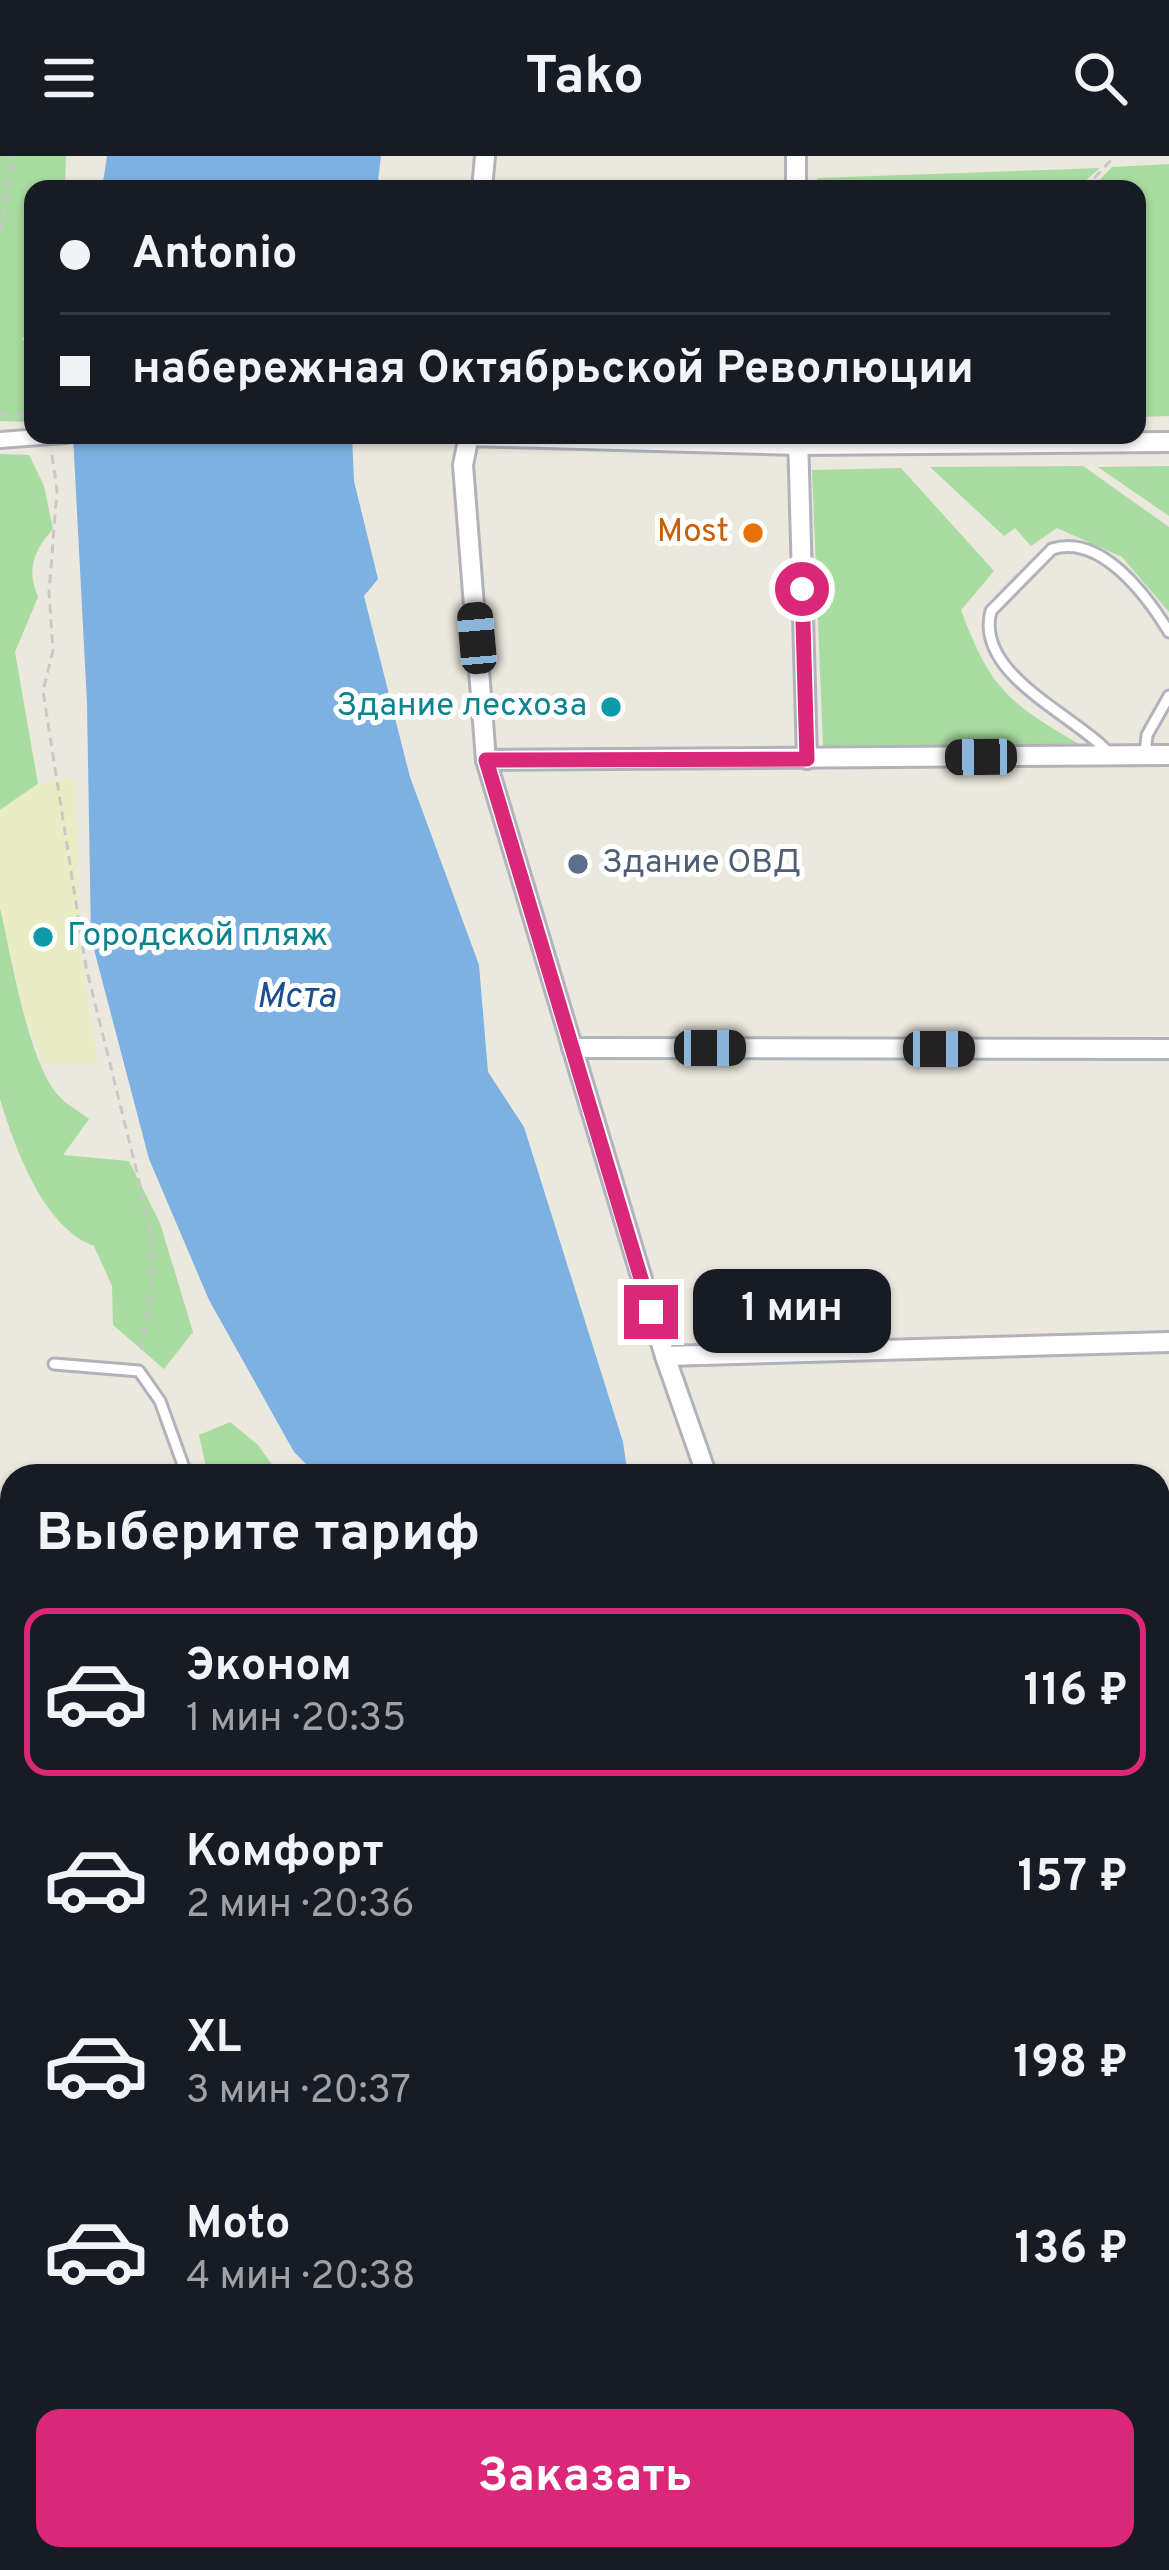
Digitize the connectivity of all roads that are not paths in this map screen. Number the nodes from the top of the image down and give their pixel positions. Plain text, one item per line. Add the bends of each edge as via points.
1 (467, 444) edge
2 (799, 444) edge
3 (1169, 632) edge
4 (1169, 696) edge
5 (1169, 754) edge
6 (1111, 755) junction
7 (1145, 755) junction
8 (807, 759) junction
9 (486, 760) junction
10 (572, 1048) junction
11 (1169, 1049) edge
12 (1169, 1342) edge
13 (665, 1356) junction
14 (53, 1364) dead end
15 (183, 1464) edge
16 (703, 1464) edge
17 (0, 1689) edge
18 (0, 1808) edge

1 - 9 street
2 - 8 street
3 - 6 lane via 1128,580 1080,547 1052,549 991,610 990,638 1018,678
4 - 7 lane
5 - 7 street
6 - 7 street
6 - 8 street
8 - 9 street
9 - 10 street
10 - 11 street
10 - 13 street
12 - 13 street
13 - 16 street
14 - 15 lane via 139,1371 160,1401
17 - 18 lane

